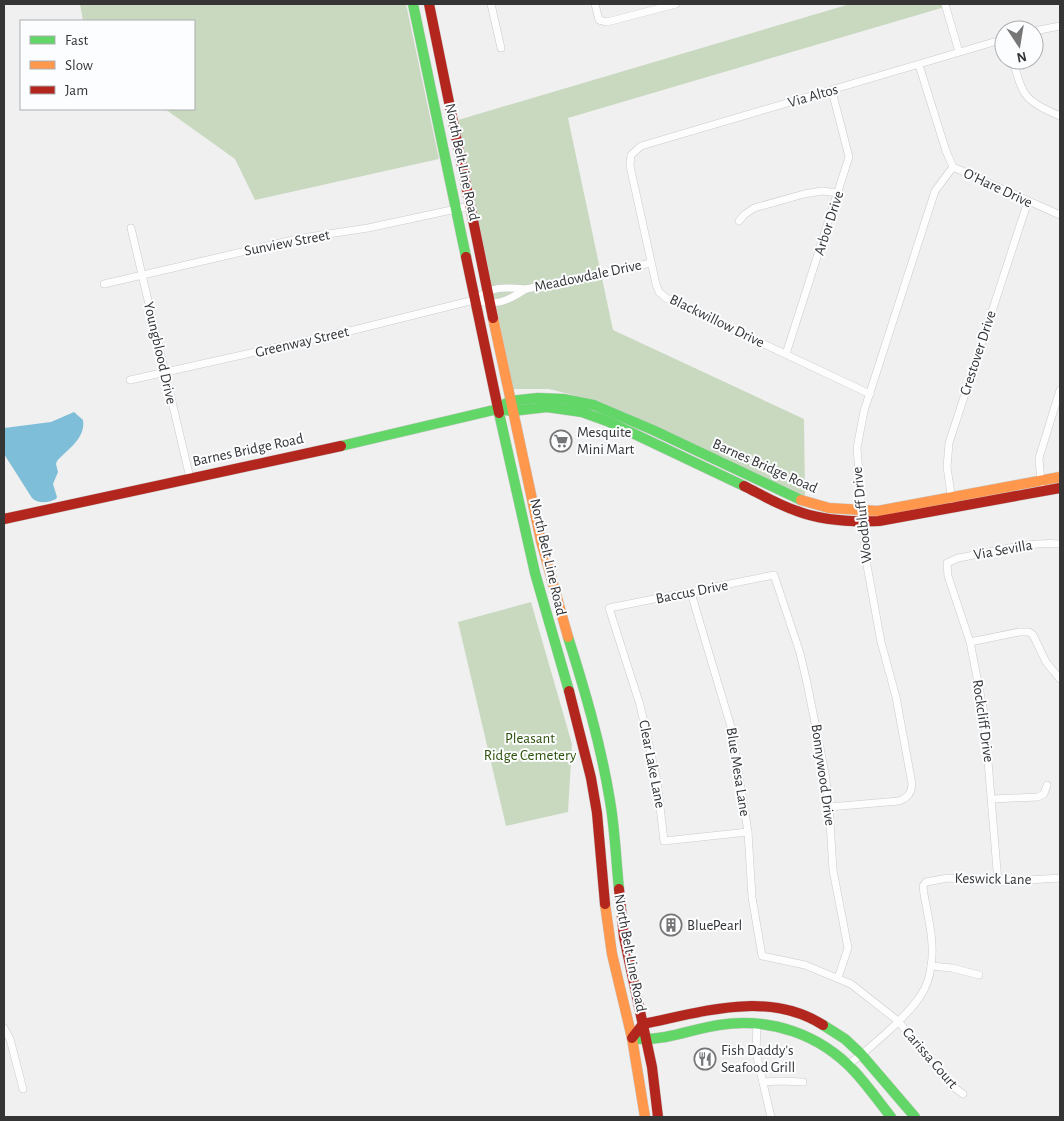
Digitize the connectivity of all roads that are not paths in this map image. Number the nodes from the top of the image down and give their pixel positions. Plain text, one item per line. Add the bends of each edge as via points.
1 (413, 4) edge
2 (429, 4) edge
3 (491, 4) edge
4 (595, 4) edge
5 (676, 4) edge
6 (946, 4) edge
7 (1060, 26) edge
8 (1044, 29) edge
9 (994, 42) edge
10 (438, 48) junction
11 (501, 48) dead end
12 (423, 52) junction
13 (959, 52) junction
14 (919, 65) junction
15 (1016, 70) edge
16 (832, 90) junction
17 (1060, 116) edge
18 (630, 161) joint
19 (953, 167) junction
20 (839, 193) junction
21 (1028, 201) junction
22 (470, 206) junction
23 (457, 208) junction
24 (1060, 216) edge
25 (739, 221) dead end
26 (131, 228) dead end
27 (651, 263) junction
28 (142, 275) junction
29 (104, 284) dead end
30 (526, 289) junction
31 (487, 291) junction
32 (474, 300) junction
33 (490, 304) junction
34 (786, 354) junction
35 (165, 372) junction
36 (130, 380) dead end
37 (1060, 390) edge
38 (870, 394) junction
39 (511, 406) junction
40 (498, 409) junction
41 (718, 462) junction
42 (713, 472) junction
43 (1060, 477) edge
44 (190, 478) junction
45 (1042, 486) junction
46 (1060, 488) edge
47 (782, 492) junction
48 (777, 503) junction
49 (953, 503) junction
50 (862, 511) junction
51 (4, 519) edge
52 (863, 522) junction
53 (1060, 544) edge
54 (546, 562) junction
55 (948, 563) joint
56 (533, 565) junction
57 (774, 575) joint
58 (691, 593) junction
59 (609, 608) joint
60 (970, 642) junction
61 (1060, 679) edge
62 (606, 776) junction
63 (591, 778) junction
64 (1048, 785) dead end
65 (992, 799) junction
66 (829, 808) junction
67 (748, 832) junction
68 (1060, 878) edge
69 (998, 882) junction
70 (762, 956) joint
71 (931, 966) junction
72 (979, 975) dead end
73 (838, 978) junction
74 (898, 1021) junction
75 (757, 1022) junction
76 (643, 1024) junction
77 (4, 1028) edge
78 (632, 1038) junction
79 (646, 1040) junction
80 (862, 1054) junction
81 (848, 1065) junction
82 (763, 1082) junction
83 (803, 1082) dead end
84 (23, 1089) dead end
85 (963, 1094) dead end
86 (658, 1116) edge
87 (645, 1117) edge
88 (770, 1117) edge
89 (891, 1117) edge
90 (915, 1117) edge

1 - 12 main road, North Belt Line Road
2 - 10 main road, North Belt Line Road
3 - 11 street
4 - 5 street via 599,20 607,22
6 - 13 street
7 - 8 street
9 - 13 street, Via Altos
10 - 12 main road
10 - 22 main road, North Belt Line Road
12 - 23 main road, North Belt Line Road
13 - 14 street, Via Altos
14 - 16 street, Via Altos
14 - 19 street, O'Hare Drive
15 - 17 street via 1021,90 1036,105
16 - 18 street, Via Altos via 641,146
16 - 20 street, Arbor Drive via 849,157
18 - 27 street, Blackwillow Drive
19 - 21 street, O'Hare Drive
19 - 38 street, Woodbluff Drive via 935,191
20 - 25 street via 804,194 754,208
20 - 34 street, Arbor Drive
21 - 24 street, O'Hare Drive
21 - 49 street, Crestover Drive via 949,443 947,468
22 - 23 street, Sunview Street
22 - 31 main road, North Belt Line Road
23 - 28 street, Sunview Street via 368,228 302,238
23 - 32 main road, North Belt Line Road
26 - 28 street, Youngblood Drive
27 - 30 street, Meadowdale Drive
27 - 34 street, Blackwillow Drive via 659,292 666,298
28 - 29 street, Sunview Street
28 - 35 street, Youngblood Drive
30 - 31 street, Meadowdale Drive via 507,287
30 - 33 street, Meadowdale Drive via 510,299
31 - 32 street, Meadowdale Drive
31 - 33 main road, North Belt Line Road
32 - 33 street
32 - 35 street, Greenway Street
32 - 40 main road, North Belt Line Road
33 - 39 main road, North Belt Line Road
34 - 38 street, Blackwillow Drive
35 - 36 street, Greenway Street
35 - 44 street, Youngblood Drive
37 - 45 street via 1039,458
38 - 50 street, Woodbluff Drive via 857,448
39 - 40 main road, Barnes Bridge Road
39 - 41 main road, Barnes Bridge Road via 548,398 594,405
39 - 42 main road, Barnes Bridge Road via 582,412
39 - 54 main road, North Belt Line Road
40 - 44 main road, Barnes Bridge Road
40 - 56 main road, North Belt Line Road
41 - 42 main road
41 - 47 main road, Barnes Bridge Road
42 - 48 main road, Barnes Bridge Road
43 - 45 main road, Barnes Bridge Road
44 - 51 main road, Barnes Bridge Road
45 - 46 main road, Barnes Bridge Road
45 - 49 main road, Barnes Bridge Road
47 - 48 main road
47 - 50 main road, Barnes Bridge Road via 810,504
48 - 52 main road, Barnes Bridge Road via 803,514
49 - 50 main road, Barnes Bridge Road
49 - 52 main road, Barnes Bridge Road
50 - 52 street, Woodbluff Drive
52 - 66 street, Woodbluff Drive via 866,560 881,642 896,698 912,784 908,797 899,801
53 - 55 street, Via Sevilla via 1032,545 958,558
54 - 56 main road
54 - 62 main road, North Belt Line Road via 592,715
55 - 60 street, Rockcliff Drive via 948,576
56 - 63 main road, North Belt Line Road
57 - 58 street, Baccus Drive
57 - 66 street, Bonnywood Drive via 808,683
58 - 59 street, Baccus Drive
58 - 67 street, Blue Mesa Lane via 731,727
59 - 67 street, Clear Lake Lane via 640,705 657,782 664,841
60 - 61 street via 1028,632
60 - 65 street, Rockcliff Drive via 987,732
62 - 63 main road
62 - 76 main road, North Belt Line Road via 624,936
63 - 78 main road, North Belt Line Road via 604,908
64 - 65 street via 1044,794 1038,797
65 - 69 street, Rockcliff Drive
66 - 73 street, Bonnywood Drive via 833,870 848,948
67 - 70 street, Blue Mesa Lane via 752,897
68 - 69 street, Keswick Lane
69 - 71 street, Keswick Lane via 948,878 926,882 923,886 932,948
70 - 73 street, Carissa Court via 806,965
71 - 72 street
71 - 74 street via 921,995
73 - 74 street, Carissa Court via 851,984
74 - 80 street
74 - 85 street, Carissa Court via 951,1085
75 - 79 main road via 732,1022
75 - 81 main road via 783,1027 808,1037
75 - 82 street via 756,1053
76 - 78 main road
76 - 79 main road, North Belt Line Road
76 - 80 main road via 730,1006 770,1006 818,1022
77 - 84 street
78 - 79 main road
78 - 87 main road, North Belt Line Road
79 - 86 main road, North Belt Line Road
80 - 81 street
80 - 90 main road
81 - 89 main road
82 - 83 street
82 - 88 street
86 - 87 main road

